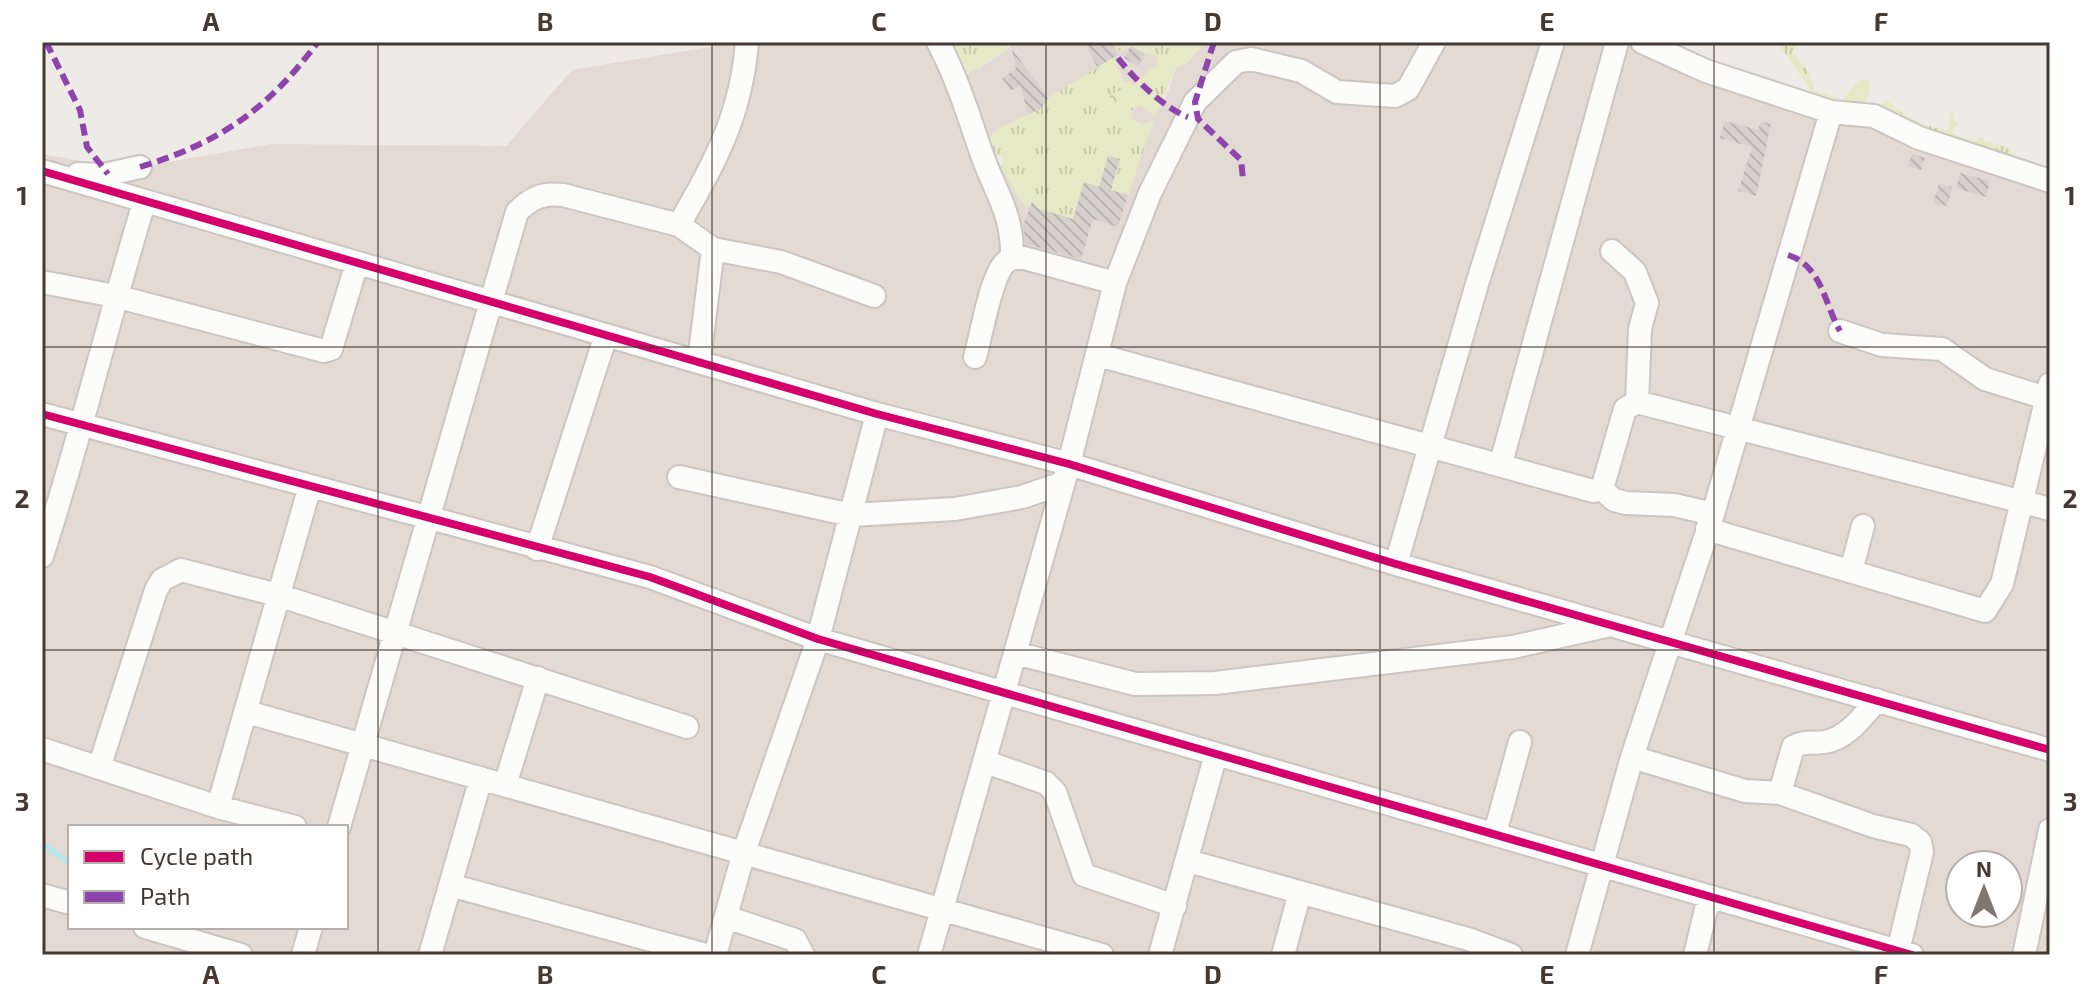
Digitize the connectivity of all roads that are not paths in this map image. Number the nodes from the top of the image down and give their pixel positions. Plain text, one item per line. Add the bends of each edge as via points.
1 (747, 42) edge
2 (938, 42) edge
3 (1434, 42) edge
4 (1553, 42) edge
5 (1617, 42) edge
6 (1642, 42) edge
7 (1831, 112) junction
8 (140, 167) dead end
9 (42, 171) edge
10 (2050, 181) edge
11 (144, 203) junction
12 (679, 225) junction
13 (713, 249) junction
14 (1612, 251) dead end
15 (1012, 258) junction
16 (357, 263) junction
17 (42, 282) edge
18 (1115, 283) junction
19 (115, 296) junction
20 (874, 296) dead end
21 (493, 302) junction
22 (1840, 331) dead end
23 (606, 335) junction
24 (1098, 355) junction
25 (975, 357) dead end
26 (699, 361) junction
27 (2048, 391) edge
28 (1637, 402) junction
29 (42, 414) edge
30 (877, 414) junction
31 (83, 425) junction
32 (1736, 429) junction
33 (1432, 444) junction
34 (1501, 463) junction
35 (1066, 474) junction
36 (679, 477) dead end
37 (310, 486) junction
38 (1602, 489) junction
39 (2019, 502) junction
40 (2050, 509) edge
41 (851, 515) junction
42 (426, 518) junction
43 (1710, 521) junction
44 (1863, 526) dead end
45 (537, 549) junction
46 (42, 556) edge
47 (1396, 564) junction
48 (1851, 571) junction
49 (281, 596) junction
50 (1610, 624) junction
51 (394, 632) junction
52 (818, 639) junction
53 (1669, 641) junction
54 (1015, 653) junction
55 (538, 678) junction
56 (1006, 691) junction
57 (1877, 700) junction
58 (247, 712) junction
59 (687, 727) dead end
60 (1520, 742) dead end
61 (362, 745) junction
62 (42, 749) edge
63 (2050, 750) edge
64 (1216, 754) junction
65 (1632, 757) junction
66 (986, 762) junction
67 (99, 768) junction
68 (481, 778) junction
69 (505, 785) junction
70 (1780, 793) junction
71 (218, 807) junction
72 (287, 825) edge
73 (340, 825) edge
74 (2050, 830) edge
75 (1495, 833) junction
76 (744, 852) junction
77 (1188, 861) junction
78 (1603, 864) junction
79 (450, 885) junction
80 (1300, 892) junction
81 (42, 895) edge
82 (1709, 897) junction
83 (68, 902) edge
84 (1175, 906) junction
85 (943, 912) junction
86 (726, 917) junction
87 (148, 929) edge
88 (310, 929) edge
89 (174, 946) edge
90 (1466, 947) edge
91 (1905, 953) edge
92 (241, 955) edge
93 (303, 955) edge
94 (430, 955) edge
95 (706, 955) edge
96 (715, 955) edge
97 (803, 955) edge
98 (929, 955) edge
99 (1102, 955) edge
100 (1160, 955) edge
101 (1283, 955) edge
102 (1511, 955) edge
103 (1577, 955) edge
104 (1695, 955) edge
105 (2024, 955) edge

1 - 12 street via 744,82 733,121
2 - 15 street via 1007,206
3 - 18 street via 1408,89 1395,96 1337,92 1272,61 1236,62 1195,102 1150,193
4 - 33 street
5 - 34 street
6 - 7 street via 1706,71
7 - 10 street via 1874,116 1919,138
7 - 32 street
8 - 9 street via 104,175
9 - 11 street
11 - 16 street
11 - 19 street
12 - 13 street
12 - 21 street via 543,193 517,212
13 - 20 street via 781,262
13 - 26 street
14 - 28 street via 1635,272 1647,303 1640,329
15 - 18 street
15 - 25 street via 997,276
16 - 19 street via 338,336 324,351
16 - 21 street
17 - 19 street
18 - 24 street
19 - 31 street
21 - 23 street
21 - 42 street
22 - 27 street via 1882,345 1942,349 1985,379
23 - 26 street
23 - 45 street
24 - 33 street
24 - 35 street
26 - 30 street
27 - 39 street
28 - 32 street
28 - 38 street via 1625,409
29 - 31 street
30 - 35 street
30 - 41 street
31 - 37 street
31 - 46 street
32 - 39 street
32 - 43 street
33 - 34 street
33 - 47 street
34 - 38 street via 1593,491
35 - 41 street via 1022,497 955,509
35 - 47 street
35 - 54 street
36 - 41 street
37 - 42 street
37 - 49 street
38 - 43 street via 1614,500 1674,505
39 - 40 street
39 - 48 street via 2002,584 1985,611
41 - 52 street
42 - 45 street
42 - 51 street
43 - 48 street
43 - 53 street
44 - 48 street
45 - 52 street via 650,577
47 - 50 street
49 - 51 street
49 - 58 street
49 - 67 street via 181,570 162,580
50 - 53 street
50 - 54 street via 1513,647 1215,683 1135,684
51 - 55 street
51 - 61 street
52 - 56 street
52 - 76 street
53 - 57 street
53 - 65 street
54 - 56 street
55 - 59 street
55 - 69 street
56 - 64 street
56 - 66 street
57 - 63 street
57 - 70 street via 1838,737 1793,747
58 - 61 street
58 - 71 street
60 - 75 street
61 - 68 street
61 - 73 street
62 - 67 street
64 - 75 street
64 - 77 street
65 - 70 street via 1745,791
65 - 78 street
66 - 84 street via 1046,783 1055,792 1084,875
66 - 85 street
67 - 71 street
68 - 69 street
68 - 79 street
69 - 76 street
70 - 91 street via 1920,842
71 - 72 street
74 - 105 street
75 - 78 street
76 - 85 street
76 - 86 street
77 - 80 street
77 - 84 street
78 - 82 street
78 - 103 street
79 - 94 street
79 - 95 street
80 - 90 street
80 - 101 street
81 - 83 street
82 - 91 street
82 - 104 street
84 - 100 street
85 - 98 street
85 - 99 street
86 - 96 street
86 - 97 street via 795,940
87 - 89 street
88 - 93 street
89 - 92 street
90 - 102 street

